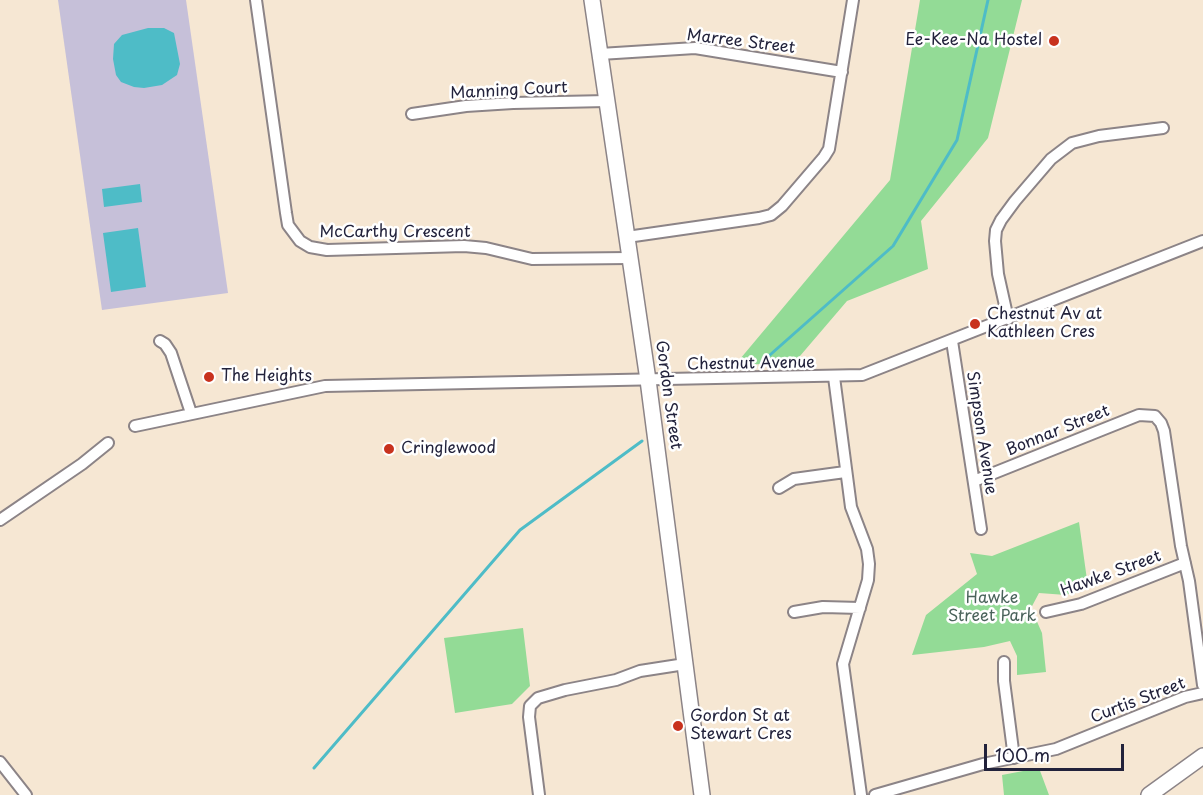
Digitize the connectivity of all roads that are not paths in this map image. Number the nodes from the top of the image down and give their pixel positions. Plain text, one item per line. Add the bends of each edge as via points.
1 (256, 0) edge
2 (592, 0) edge
3 (853, 0) edge
4 (600, 54) junction
5 (842, 72) junction
6 (607, 101) junction
7 (412, 114) dead end
8 (1163, 128) dead end
9 (627, 237) junction
10 (1203, 241) edge
11 (629, 258) junction
12 (1008, 319) junction
13 (160, 341) dead end
14 (952, 341) junction
15 (834, 377) junction
16 (648, 380) junction
17 (191, 413) junction
18 (135, 426) dead end
19 (108, 443) dead end
20 (845, 472) junction
21 (974, 481) junction
22 (778, 488) dead end
23 (0, 520) edge
24 (981, 529) dead end
25 (1185, 563) junction
26 (860, 608) junction
27 (794, 612) dead end
28 (1047, 612) dead end
29 (1004, 662) dead end
30 (684, 664) junction
31 (1203, 685) edge
32 (1203, 693) edge
33 (1203, 756) edge
34 (1014, 758) junction
35 (0, 762) edge
36 (26, 795) edge
37 (539, 795) edge
38 (702, 795) edge
39 (861, 795) edge
40 (876, 795) edge
41 (1149, 795) edge

1 - 11 street, McCarthy Crescent via 288,225 300,241 327,250 464,246 532,259
2 - 4 street, Gordon Street
3 - 5 street
4 - 5 street, Marree Street via 694,48
4 - 6 street, Gordon Street
5 - 9 street via 829,149 777,211 759,218
6 - 7 street, Manning Court via 466,106
6 - 9 street, Gordon Street
8 - 12 street via 1072,142 1050,159 1015,201 1001,220 995,242
9 - 11 street, Gordon Street
10 - 12 street, Chestnut Avenue
11 - 16 street, Gordon Street
12 - 14 street, Chestnut Avenue
13 - 17 street via 171,353
14 - 15 street, Chestnut Avenue via 862,375
14 - 21 street, Simpson Avenue
15 - 16 street, Chestnut Avenue
15 - 20 street
16 - 17 street, Chestnut Avenue via 325,386
16 - 30 street, Gordon Street
17 - 18 street, Chestnut Avenue
19 - 23 street
20 - 22 street via 795,479
20 - 26 street via 851,507 869,564
21 - 24 street, Simpson Avenue
21 - 25 street, Bonnar Street via 1139,415 1155,417 1164,431
25 - 28 street, Hawke Street via 1082,603
25 - 31 street
26 - 27 street via 824,607
26 - 39 street via 843,664
29 - 34 street
30 - 37 street via 538,698 530,706 529,717
30 - 38 street, Gordon Street
32 - 34 street, Curtis Street via 1056,749
33 - 41 street
34 - 40 street, Curtis Street
35 - 36 street

